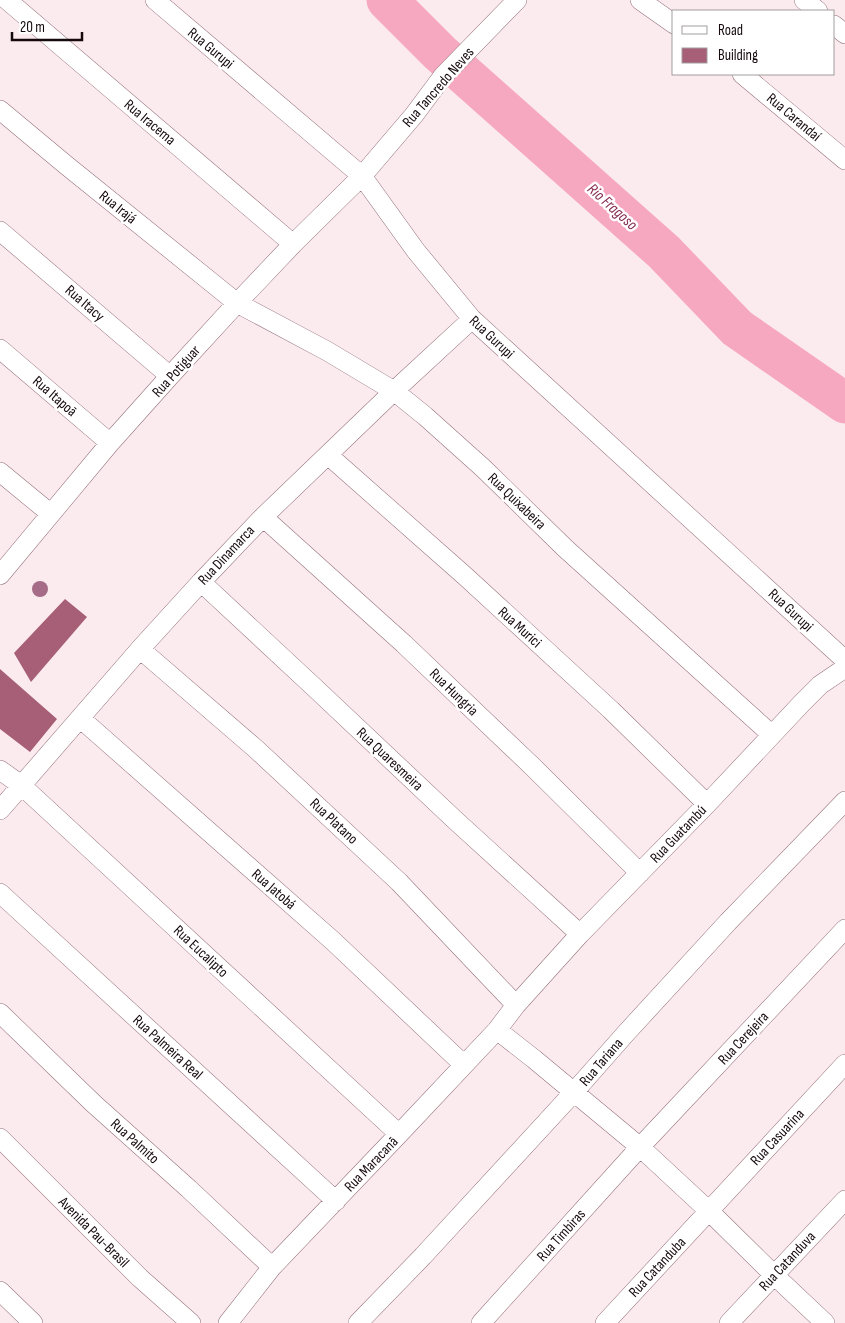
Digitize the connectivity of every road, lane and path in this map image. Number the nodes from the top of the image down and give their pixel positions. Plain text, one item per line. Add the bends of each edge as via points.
1 (7, 0) edge
2 (155, 0) edge
3 (517, 0) edge
4 (640, 0) edge
5 (804, 0) edge
6 (817, 10) edge
7 (672, 23) edge
8 (835, 26) edge
9 (845, 34) edge
10 (743, 75) edge
11 (0, 110) edge
12 (845, 160) edge
13 (362, 176) junction
14 (0, 231) edge
15 (293, 244) junction
16 (237, 303) junction
17 (472, 319) junction
18 (0, 349) edge
19 (170, 376) junction
20 (394, 391) junction
21 (110, 443) junction
22 (328, 454) junction
23 (0, 472) edge
24 (51, 514) junction
25 (263, 517) junction
26 (0, 574) edge
27 (201, 582) junction
28 (140, 649) junction
29 (845, 660) edge
30 (845, 668) edge
31 (80, 718) junction
32 (772, 735) junction
33 (0, 770) edge
34 (20, 785) junction
35 (845, 801) edge
36 (707, 804) junction
37 (0, 810) edge
38 (640, 873) junction
39 (0, 893) edge
40 (845, 929) edge
41 (580, 934) junction
42 (516, 1005) junction
43 (0, 1013) edge
44 (496, 1030) junction
45 (845, 1064) edge
46 (464, 1065) junction
47 (574, 1092) junction
48 (399, 1134) junction
49 (0, 1138) edge
50 (640, 1147) junction
51 (845, 1200) edge
52 (336, 1201) junction
53 (709, 1210) junction
54 (272, 1267) junction
55 (774, 1275) junction
56 (0, 1291) edge
57 (33, 1323) edge
58 (191, 1323) edge
59 (228, 1323) edge
60 (358, 1323) edge
61 (481, 1323) edge
62 (605, 1323) edge
63 (729, 1323) edge
64 (825, 1323) edge

1 - 15 street, Rua Iracema
2 - 13 street, Rua Gurupi
3 - 13 street, Rua Tancredo Neves via 444,76
4 - 7 street
5 - 6 street
8 - 9 street
10 - 12 street, Rua Carandaí
11 - 16 street, Rua Irajá
13 - 15 street, Rua Potiguar
13 - 17 street, Rua Gurupi via 416,251
14 - 19 street, Rua Itacy
15 - 16 street, Rua Potiguar
16 - 19 street, Rua Potiguar
16 - 20 street, Rua Quixabeira
17 - 20 street, Rua Dinamarca
17 - 29 street, Rua Gurupi
18 - 21 street, Rua Itapoã
19 - 21 street, Rua Potiguar
20 - 22 street, Rua Dinamarca
20 - 32 street, Rua Quixabeira via 484,468 566,549
21 - 24 street, Rua Potiguar
22 - 25 street, Rua Dinamarca
22 - 36 street, Rua Murici via 611,710
23 - 24 street
24 - 26 street, Rua Potiguar
25 - 27 street, Rua Dinamarca
25 - 38 street, Rua Hungria via 404,644
27 - 28 street, Rua Dinamarca
27 - 41 street, Rua Quaresmeira
28 - 31 street, Rua Dinamarca
28 - 42 street, Rua Platano via 256,749 399,882
30 - 32 street, Rua Guatambú via 820,685
31 - 34 street, Rua Dinamarca
31 - 46 street, Rua Jatobá via 333,942
32 - 36 street, Rua Guatambú
33 - 34 street, Rua Eucalipto
34 - 37 street, Rua Dinamarca
34 - 48 street, Rua Eucalipto
35 - 47 street, Rua Tariana via 728,922
36 - 38 street, Rua Guatambú
38 - 41 street, Rua Guatambú
39 - 52 street, Rua Palmeira Real
40 - 50 street, Rua Cerejeira
41 - 42 street, Rua Guatambú
42 - 44 street, Rua Maracanã
43 - 54 street, Rua Palmito
44 - 46 street, Rua Maracanã
44 - 47 street
45 - 53 street, Rua Casuarina
46 - 48 street, Rua Maracanã
47 - 50 street
47 - 60 street, Rua Tariana
48 - 52 street, Rua Maracanã
49 - 58 street, Avenida Pau-Brasil via 140,1278
50 - 53 street
50 - 61 street, Rua Timbiras
51 - 55 street, Rua Catanduva
52 - 54 street, Rua Maracanã
53 - 55 street
53 - 62 street, Rua Catanduba
54 - 59 street, Rua Maracanã
55 - 63 street, Rua Catanduva
55 - 64 street
56 - 57 street

